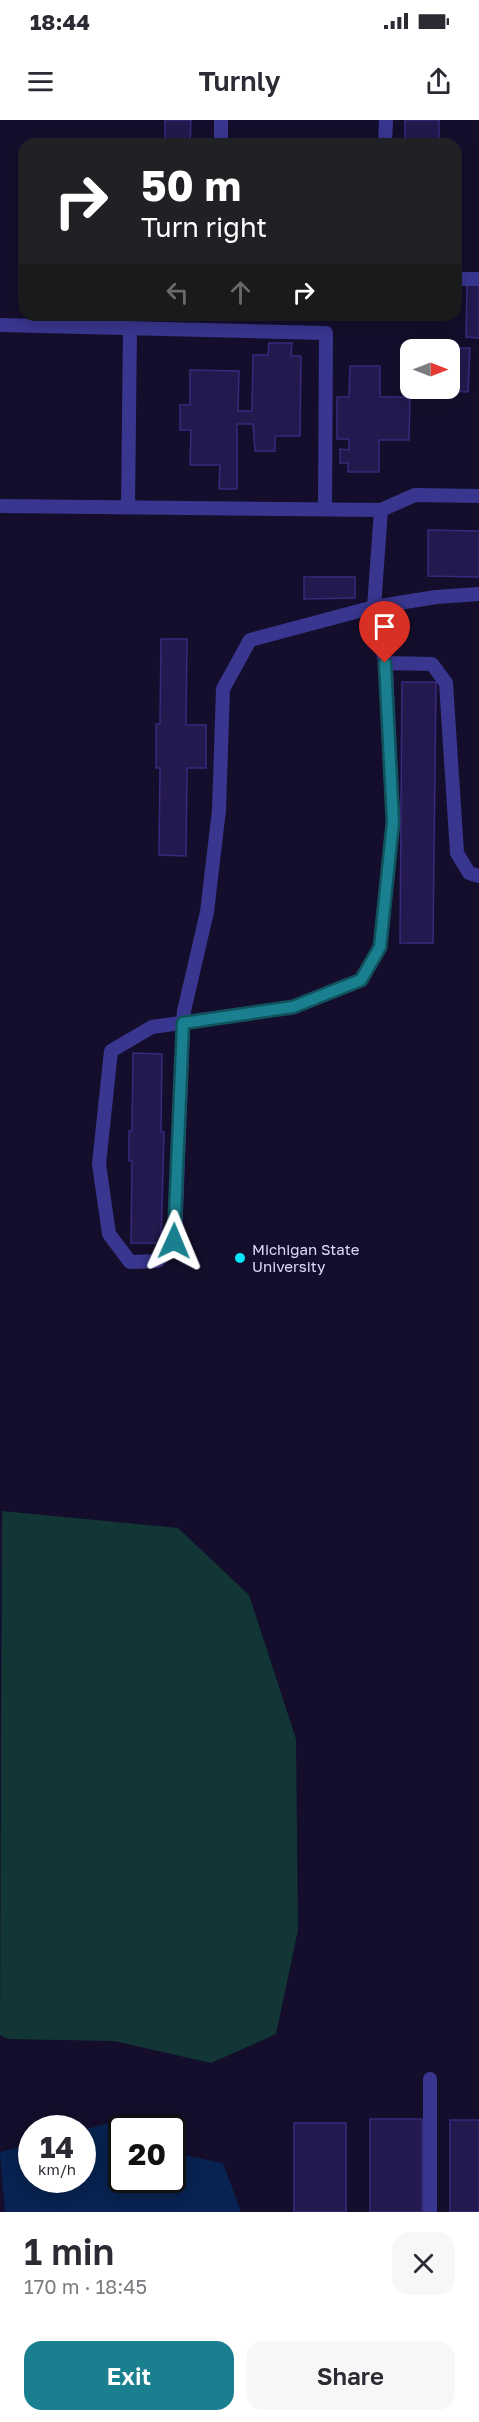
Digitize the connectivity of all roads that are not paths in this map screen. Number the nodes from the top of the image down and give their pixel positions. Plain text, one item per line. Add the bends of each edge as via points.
1 (221, 120) edge
2 (386, 120) edge
3 (221, 138) edge
4 (385, 138) edge
5 (462, 279) edge
6 (479, 279) edge
7 (0, 325) edge
8 (130, 328) junction
9 (479, 496) edge
10 (0, 506) edge
11 (128, 506) junction
12 (325, 509) junction
13 (381, 510) junction
14 (479, 594) edge
15 (374, 607) junction
16 (385, 663) junction
17 (479, 876) edge
18 (183, 1023) junction
19 (430, 2079) dead end
20 (430, 2212) edge

1 - 3 lane
2 - 4 lane
5 - 6 lane
7 - 8 lane
8 - 11 lane
8 - 12 lane via 326,333
9 - 13 lane via 415,495
10 - 11 lane
11 - 12 lane
12 - 13 lane
13 - 15 lane
14 - 15 lane
15 - 16 lane
15 - 18 lane via 250,640 223,689 219,810 207,912
16 - 17 lane via 432,664 446,683 457,853 469,873
16 - 18 lane via 393,822 380,947 361,980 293,1007
18 - 18 lane via 152,1027 111,1051 99,1164 109,1234 130,1263 158,1261 174,1241
19 - 20 lane

